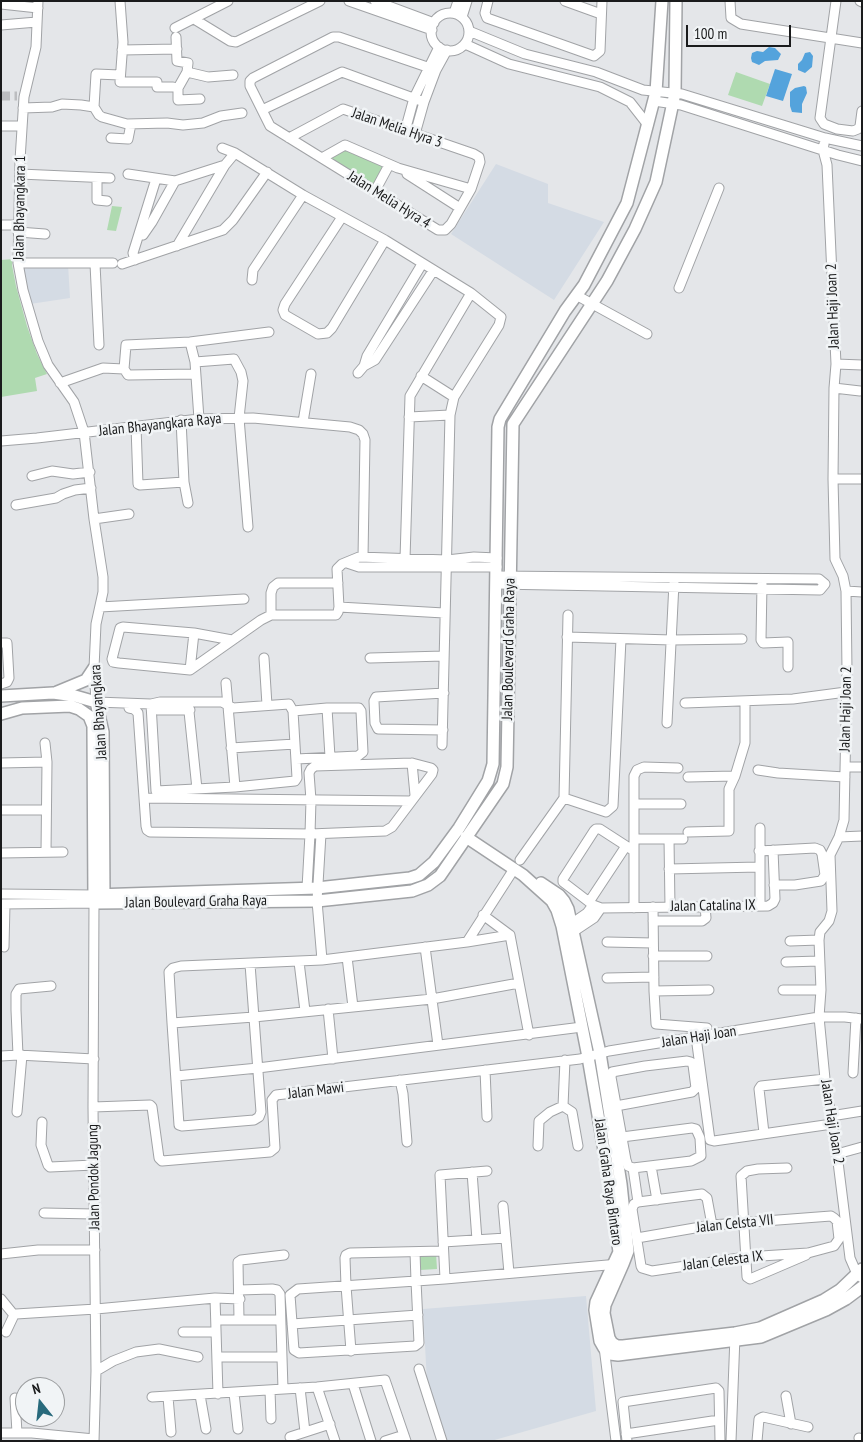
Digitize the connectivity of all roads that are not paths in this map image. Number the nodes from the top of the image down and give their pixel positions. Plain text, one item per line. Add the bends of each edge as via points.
1 (120, 1) edge
2 (228, 1) edge
3 (320, 1) edge
4 (349, 1) edge
5 (375, 1) edge
6 (458, 1) edge
7 (467, 1) edge
8 (488, 1) edge
9 (565, 1) edge
10 (602, 1) edge
11 (662, 1) edge
12 (676, 1) edge
13 (730, 1) edge
14 (836, 1) edge
15 (1, 4) edge
16 (38, 4) edge
17 (601, 14) junction
18 (458, 15) junction
19 (194, 18) junction
20 (37, 22) junction
21 (1, 25) edge
22 (433, 26) junction
23 (469, 31) junction
24 (830, 39) junction
25 (862, 43) edge
26 (465, 44) junction
27 (443, 49) junction
28 (122, 50) junction
29 (177, 50) junction
30 (554, 62) junction
31 (432, 69) junction
32 (187, 72) junction
33 (120, 75) junction
34 (233, 75) dead end
35 (552, 76) junction
36 (676, 80) junction
37 (173, 87) dead end
38 (655, 91) junction
39 (414, 98) junction
40 (674, 98) junction
41 (200, 99) dead end
42 (424, 102) junction
43 (94, 107) junction
44 (23, 108) junction
45 (262, 110) junction
46 (862, 111) edge
47 (242, 113) dead end
48 (131, 124) junction
49 (648, 125) junction
50 (1, 126) edge
51 (22, 126) junction
52 (405, 130) junction
53 (415, 134) junction
54 (111, 138) dead end
55 (290, 138) junction
56 (825, 138) junction
57 (862, 146) edge
58 (222, 148) dead end
59 (823, 150) junction
60 (235, 153) junction
61 (479, 157) joint
62 (322, 158) junction
63 (862, 161) edge
64 (225, 165) junction
65 (394, 167) junction
66 (267, 172) junction
67 (20, 174) junction
68 (128, 174) dead end
69 (97, 178) junction
70 (110, 178) dead end
71 (156, 179) junction
72 (175, 181) junction
73 (719, 188) dead end
74 (471, 189) junction
75 (375, 191) junction
76 (303, 195) junction
77 (107, 201) dead end
78 (460, 208) junction
79 (342, 217) junction
80 (1, 225) edge
81 (19, 228) junction
82 (45, 234) dead end
83 (385, 240) junction
84 (138, 241) junction
85 (178, 246) junction
86 (135, 260) junction
87 (18, 263) junction
88 (95, 264) junction
89 (422, 264) junction
90 (434, 271) junction
91 (252, 280) dead end
92 (680, 288) dead end
93 (471, 293) junction
94 (576, 295) junction
95 (591, 304) junction
96 (269, 332) dead end
97 (647, 334) dead end
98 (190, 342) junction
99 (99, 345) dead end
100 (195, 362) junction
101 (836, 364) junction
102 (862, 365) edge
103 (124, 369) junction
104 (196, 374) junction
105 (311, 374) dead end
106 (421, 376) junction
107 (60, 383) junction
108 (834, 388) junction
109 (860, 391) dead end
110 (454, 397) junction
111 (450, 415) junction
112 (408, 417) junction
113 (239, 418) junction
114 (199, 419) junction
115 (181, 420) junction
116 (303, 422) junction
117 (136, 426) junction
118 (84, 432) junction
119 (1, 441) edge
120 (90, 472) junction
121 (32, 476) dead end
122 (833, 479) junction
123 (862, 480) edge
124 (184, 482) junction
125 (91, 488) junction
126 (188, 503) dead end
127 (16, 505) dead end
128 (128, 514) dead end
129 (94, 519) junction
130 (248, 527) dead end
131 (363, 557) junction
132 (405, 559) junction
133 (347, 563) junction
134 (447, 563) junction
135 (497, 571) junction
136 (511, 579) junction
137 (763, 579) junction
138 (674, 582) junction
139 (338, 583) junction
140 (762, 588) junction
141 (846, 591) junction
142 (862, 592) edge
143 (244, 599) dead end
144 (100, 607) junction
145 (339, 607) junction
146 (444, 613) junction
147 (271, 615) junction
148 (568, 615) dead end
149 (194, 633) junction
150 (567, 637) junction
151 (620, 639) junction
152 (742, 639) dead end
153 (232, 640) junction
154 (672, 640) junction
155 (1, 643) edge
156 (444, 656) junction
157 (264, 658) dead end
158 (370, 658) dead end
159 (94, 668) junction
160 (788, 668) dead end
161 (190, 670) junction
162 (226, 683) dead end
163 (1, 684) edge
164 (846, 692) junction
165 (53, 693) junction
166 (444, 694) junction
167 (1, 696) edge
168 (96, 702) junction
169 (745, 702) junction
170 (685, 703) dead end
171 (228, 704) junction
172 (151, 705) junction
173 (267, 705) junction
174 (189, 706) junction
175 (129, 708) dead end
176 (327, 708) junction
177 (293, 711) junction
178 (2, 714) edge
179 (667, 723) dead end
180 (443, 730) junction
181 (46, 743) dead end
182 (295, 744) junction
183 (442, 745) dead end
184 (232, 748) junction
185 (330, 758) junction
186 (296, 760) junction
187 (47, 762) junction
188 (1, 763) edge
189 (412, 763) junction
190 (862, 766) edge
191 (845, 767) junction
192 (678, 768) dead end
193 (758, 770) dead end
194 (735, 776) junction
195 (845, 777) junction
196 (688, 778) dead end
197 (235, 787) junction
198 (196, 789) junction
199 (145, 798) junction
200 (413, 798) junction
201 (564, 798) junction
202 (311, 800) junction
203 (634, 804) junction
204 (681, 804) dead end
205 (1, 810) edge
206 (46, 810) junction
207 (760, 828) dead end
208 (310, 834) junction
209 (321, 834) junction
210 (862, 836) edge
211 (466, 837) junction
212 (839, 837) junction
213 (634, 839) junction
214 (669, 839) junction
215 (630, 848) junction
216 (759, 850) junction
217 (772, 850) junction
218 (46, 852) junction
219 (63, 852) dead end
220 (1, 853) edge
221 (759, 867) junction
222 (519, 868) junction
223 (669, 868) junction
224 (774, 885) junction
225 (312, 888) junction
226 (1, 894) edge
227 (317, 901) junction
228 (98, 902) junction
229 (3, 904) edge
230 (594, 905) junction
231 (760, 905) junction
232 (705, 906) junction
233 (653, 907) junction
234 (670, 907) junction
235 (634, 908) junction
236 (484, 915) junction
237 (653, 921) junction
238 (567, 929) junction
239 (510, 935) junction
240 (819, 940) junction
241 (790, 941) dead end
242 (467, 942) junction
243 (607, 942) dead end
244 (653, 943) junction
245 (4, 947) dead end
246 (425, 948) junction
247 (653, 956) junction
248 (707, 956) dead end
249 (347, 957) junction
250 (322, 960) junction
251 (819, 961) junction
252 (299, 962) junction
253 (786, 962) dead end
254 (250, 964) junction
255 (654, 977) junction
256 (607, 978) dead end
257 (519, 983) junction
258 (51, 986) dead end
259 (709, 990) dead end
260 (783, 990) dead end
261 (821, 990) junction
262 (654, 991) junction
263 (432, 999) junction
264 (352, 1007) junction
265 (328, 1009) junction
266 (305, 1011) junction
267 (254, 1017) junction
268 (819, 1018) junction
269 (859, 1019) edge
270 (172, 1023) junction
271 (582, 1027) junction
272 (707, 1028) dead end
273 (529, 1035) junction
274 (696, 1037) junction
275 (438, 1045) junction
276 (600, 1053) junction
277 (20, 1055) junction
278 (1, 1056) edge
279 (584, 1058) junction
280 (94, 1059) junction
281 (333, 1059) junction
282 (565, 1060) junction
283 (258, 1068) junction
284 (485, 1070) junction
285 (853, 1073) dead end
286 (176, 1076) junction
287 (825, 1078) junction
288 (400, 1080) junction
289 (563, 1106) junction
290 (616, 1106) junction
291 (93, 1107) junction
292 (862, 1111) edge
293 (17, 1112) dead end
294 (487, 1118) dead end
295 (831, 1120) junction
296 (42, 1122) dead end
297 (764, 1133) junction
298 (622, 1137) junction
299 (407, 1142) dead end
300 (538, 1146) dead end
301 (578, 1146) dead end
302 (862, 1148) edge
303 (837, 1154) junction
304 (94, 1165) junction
305 (651, 1166) junction
306 (632, 1168) junction
307 (787, 1168) dead end
308 (487, 1171) dead end
309 (472, 1172) junction
310 (636, 1187) junction
311 (616, 1189) junction
312 (657, 1200) junction
313 (638, 1202) junction
314 (503, 1206) dead end
315 (44, 1213) dead end
316 (94, 1214) junction
317 (743, 1222) junction
318 (712, 1225) junction
319 (506, 1238) junction
320 (637, 1238) junction
321 (477, 1240) junction
322 (837, 1244) joint
323 (443, 1247) junction
324 (95, 1250) junction
325 (415, 1252) junction
326 (808, 1253) junction
327 (1, 1254) edge
328 (284, 1255) dead end
329 (746, 1257) junction
330 (618, 1264) junction
331 (509, 1273) junction
332 (860, 1273) edge
333 (445, 1279) junction
334 (416, 1281) junction
335 (346, 1286) junction
336 (862, 1287) edge
337 (240, 1295) junction
338 (215, 1298) junction
339 (1, 1299) edge
340 (96, 1309) junction
341 (14, 1315) junction
342 (418, 1315) junction
343 (216, 1320) junction
344 (239, 1320) junction
345 (280, 1320) junction
346 (348, 1320) junction
347 (292, 1324) junction
348 (6, 1332) dead end
349 (183, 1332) dead end
350 (216, 1332) junction
351 (735, 1337) junction
352 (606, 1343) junction
353 (351, 1351) junction
354 (217, 1356) junction
355 (198, 1357) dead end
356 (281, 1357) junction
357 (419, 1369) dead end
358 (96, 1371) junction
359 (353, 1384) junction
360 (318, 1387) junction
361 (300, 1388) junction
362 (270, 1390) junction
363 (283, 1390) junction
364 (234, 1392) junction
365 (218, 1394) junction
366 (200, 1395) junction
367 (786, 1396) dead end
368 (152, 1397) dead end
369 (168, 1397) junction
370 (272, 1419) dead end
371 (720, 1420) junction
372 (330, 1424) junction
373 (791, 1424) junction
374 (808, 1427) dead end
375 (206, 1429) dead end
376 (238, 1429) dead end
377 (171, 1432) dead end
378 (305, 1432) junction
379 (1, 1433) edge
380 (21, 1436) edge
381 (290, 1437) dead end
382 (627, 1437) edge
383 (406, 1438) edge
384 (732, 1439) edge
385 (94, 1440) edge
386 (335, 1441) edge
387 (371, 1441) edge
388 (385, 1441) edge
389 (442, 1441) edge
390 (616, 1441) edge
391 (720, 1441) edge
392 (757, 1441) edge

1 - 28 street
2 - 19 street
3 - 19 street via 236,42
4 - 22 street
5 - 22 street
6 - 18 street
7 - 18 street
8 - 17 street via 486,18 594,56 600,51
9 - 17 street
10 - 17 street
11 - 38 main road, Jalan Boulevard Graha Raya
12 - 36 main road, Jalan Boulevard Graha Raya
13 - 24 street via 731,18 741,24
14 - 24 street
15 - 16 street
16 - 20 street, Jalan Bhayangkara 1
18 - 22 street via 442,15
18 - 23 street via 467,23
19 - 29 street via 176,33
20 - 21 street
20 - 44 street, Jalan Bhayangkara 1 via 36,47 20,96
22 - 27 street via 433,39
23 - 26 street
23 - 30 street
24 - 25 street
24 - 46 street via 821,122 853,131 860,126
26 - 27 street via 457,50
26 - 35 street via 509,64
27 - 31 street
28 - 29 street
28 - 33 street
29 - 32 street via 177,61 188,63
30 - 35 street
30 - 38 street
31 - 39 street
31 - 42 street
31 - 45 street, Jalan Melia Hyra 4 via 333,37 250,81
32 - 34 street via 208,77
32 - 41 street via 178,88 178,100
33 - 37 street via 122,83 157,82 157,87
33 - 43 street via 96,74
35 - 49 street via 600,87 630,102
36 - 38 main road via 672,86 659,86
36 - 40 main road, Jalan Boulevard Graha Raya
38 - 40 street
38 - 49 main road, Jalan Boulevard Graha Raya
39 - 42 street
39 - 45 street via 342,72
39 - 52 street
40 - 56 street
40 - 59 street
40 - 95 main road, Jalan Boulevard Graha Raya via 656,182 635,229
42 - 53 street
43 - 44 street via 62,104
43 - 48 street via 102,117
44 - 51 street, Jalan Bhayangkara 1
45 - 55 street, Jalan Melia Hyra 4 via 270,126
47 - 48 street via 183,126
48 - 54 street via 128,138
49 - 94 main road, Jalan Boulevard Graha Raya via 627,203
50 - 51 street
51 - 67 street, Jalan Bhayangkara 1
52 - 53 street, Jalan Melia Hyra 3
52 - 55 street, Jalan Melia Hyra 3 via 343,109
53 - 61 street, Jalan Melia Hyra 3
55 - 62 street, Jalan Melia Hyra 4
56 - 57 street
56 - 59 street, Jalan Haji Joan 2
58 - 60 street
59 - 63 street
59 - 101 street, Jalan Haji Joan 2 via 827,165
60 - 64 street
60 - 66 street
61 - 74 street, Jalan Melia Hyra 4
62 - 65 street via 345,145
62 - 75 street, Jalan Melia Hyra 4
64 - 72 street
64 - 85 street
65 - 74 street
65 - 75 street
65 - 78 street
66 - 76 street
66 - 85 street via 224,230
67 - 69 street
67 - 81 street, Jalan Bhayangkara 1
68 - 71 street
69 - 70 street
69 - 77 street via 97,200
71 - 72 street
71 - 84 street
72 - 84 street
73 - 92 street
74 - 78 street, Jalan Melia Hyra 4
75 - 78 street, Jalan Melia Hyra 4 via 438,230 445,230
76 - 79 street
76 - 91 street via 253,270
79 - 83 street
79 - 83 street via 284,304 286,315 318,334 327,333 332,328
80 - 81 street
81 - 82 street
81 - 87 street, Jalan Bhayangkara 1
83 - 89 street
84 - 86 street via 133,253
85 - 86 street
86 - 88 street
87 - 88 street
87 - 107 street, Jalan Bhayangkara 1 via 38,340
88 - 99 street
89 - 90 street
89 - 90 street via 361,370 375,360
90 - 93 street
93 - 106 street
93 - 110 street via 501,317
94 - 95 street
94 - 135 main road, Jalan Boulevard Graha Raya via 500,418
95 - 97 street
95 - 136 main road, Jalan Boulevard Graha Raya via 514,424
96 - 98 street
98 - 100 street
98 - 103 street via 126,345
100 - 104 street
100 - 113 street via 234,359 243,381
101 - 102 street
101 - 108 street, Jalan Haji Joan 2
103 - 104 street via 128,375
103 - 107 street via 103,368
104 - 114 street
105 - 116 street
106 - 110 street
106 - 112 street via 410,396
107 - 118 street, Jalan Bhayangkara 1 via 74,402
108 - 109 street
108 - 122 street, Jalan Haji Joan 2
110 - 111 street
111 - 112 street
111 - 134 street
112 - 132 street
113 - 114 street, Jalan Bhayangkara Raya
113 - 116 street, Jalan Bhayangkara Raya
113 - 130 street
114 - 115 street, Jalan Bhayangkara Raya
115 - 117 street, Jalan Bhayangkara Raya
115 - 124 street
116 - 131 street, Jalan Bhayangkara Raya via 350,427 363,434
117 - 118 street, Jalan Bhayangkara Raya
117 - 124 street via 138,484
118 - 119 street, Jalan Bhayangkara Raya
118 - 120 street, Jalan Bhayangkara
120 - 121 street via 52,471
120 - 125 street, Jalan Bhayangkara
122 - 123 street
122 - 141 street, Jalan Haji Joan 2 via 835,558
124 - 126 street
125 - 127 street
125 - 129 street, Jalan Bhayangkara
128 - 129 street
129 - 144 street, Jalan Bhayangkara via 103,577
131 - 132 street
131 - 133 street
132 - 134 street
133 - 134 street via 359,567
133 - 139 street via 338,569
134 - 135 street
134 - 146 street
135 - 136 street
135 - 225 main road, Jalan Boulevard Graha Raya via 494,764 488,781 459,828 434,862 420,874 410,878
136 - 138 street
136 - 211 main road, Jalan Boulevard Graha Raya via 507,767 503,784
137 - 138 street
137 - 140 street
137 - 140 street via 821,580 825,586 820,590
138 - 140 street
138 - 154 street
139 - 145 street
139 - 147 street via 278,583 271,593
140 - 160 street via 761,640 763,643 788,642
141 - 142 street
141 - 164 street, Jalan Haji Joan 2
143 - 144 street
144 - 159 street, Jalan Bhayangkara
145 - 146 street
145 - 147 street via 336,615 331,616
146 - 156 street
147 - 153 street
148 - 150 street
149 - 153 street
149 - 161 street
149 - 161 street via 120,628 112,659 119,663
150 - 151 street
150 - 201 street
151 - 154 street
151 - 201 street via 613,806 606,812
152 - 154 street
153 - 161 street
154 - 179 street
155 - 163 street via 7,643 9,678
156 - 158 street
156 - 166 street
157 - 173 street
159 - 165 main road via 86,680
159 - 168 street, Jalan Bhayangkara
162 - 171 street
164 - 169 street
164 - 191 street, Jalan Haji Joan 2
165 - 167 main road
165 - 168 main road
166 - 180 street
166 - 180 street via 376,697 374,701 378,729
168 - 172 street
168 - 228 main road, Jalan Bhayangkara via 103,732
169 - 170 street
169 - 194 street via 745,743
171 - 173 street via 233,708
171 - 174 street
171 - 184 street
172 - 174 street via 158,710
172 - 198 street via 156,791
173 - 177 street via 289,704
174 - 198 street
175 - 199 street via 138,713
176 - 177 street
176 - 185 street
176 - 185 street via 359,708 363,744 362,755
177 - 182 street
178 - 228 main road, Jalan Bhayangkara via 22,708 70,706 89,716 93,726
180 - 183 street
181 - 187 street
182 - 184 street
182 - 186 street
184 - 197 street
185 - 186 street
186 - 197 street via 295,782
187 - 188 street
187 - 206 street
189 - 200 street
189 - 200 street via 433,770
189 - 202 street via 316,766 309,773
190 - 191 street
191 - 195 street, Jalan Haji Joan 2
192 - 203 street via 644,767 638,770 634,776
193 - 195 street
194 - 196 street
194 - 214 street via 729,789 729,831
195 - 212 street, Jalan Haji Joan 2 via 844,820
197 - 198 street
199 - 202 street
199 - 208 street via 146,828 150,832
200 - 202 street
200 - 209 street via 392,827 385,831
201 - 222 street
202 - 208 street
203 - 204 street
203 - 213 street
205 - 206 street
206 - 218 street
207 - 216 street
208 - 209 street
208 - 225 street
209 - 225 street
210 - 212 street
211 - 222 main road, Jalan Graha Raya Bintaro
211 - 227 main road, Jalan Boulevard Graha Raya via 440,876 424,887
212 - 240 street, Jalan Haji Joan 2 via 830,855 832,911
213 - 214 street
213 - 215 street
214 - 223 street
215 - 230 street
215 - 230 street via 600,829 594,831 563,880
215 - 235 street
216 - 217 street
216 - 221 street
217 - 224 street
217 - 224 street via 818,848 824,866 824,877 819,882
218 - 219 street
218 - 220 street
221 - 223 street
221 - 231 street
222 - 236 street
222 - 238 main road, Jalan Graha Raya Bintaro via 564,901 568,909
223 - 234 street
224 - 231 street, Jalan Catalina IX via 773,904
225 - 227 street
225 - 228 main road, Jalan Boulevard Graha Raya
226 - 228 street, Jalan Boulevard Graha Raya
227 - 228 main road, Jalan Boulevard Graha Raya
227 - 250 street
228 - 229 street, Jalan Boulevard Graha Raya
228 - 280 street, Jalan Pondok Jagung
229 - 245 street
230 - 235 street, Jalan Catalina IX
230 - 238 street
231 - 232 street, Jalan Catalina IX
232 - 234 street, Jalan Catalina IX
232 - 237 street via 706,918 702,921
233 - 234 street, Jalan Catalina IX
233 - 235 street, Jalan Catalina IX
233 - 237 street
236 - 239 street
236 - 242 street
237 - 244 street
238 - 271 main road, Jalan Graha Raya Bintaro
238 - 276 main road, Jalan Graha Raya Bintaro
239 - 242 street
239 - 257 street
240 - 241 street
240 - 251 street, Jalan Haji Joan 2
242 - 246 street
243 - 244 street
244 - 247 street
246 - 249 street
246 - 263 street
247 - 248 street
247 - 255 street
249 - 250 street
249 - 264 street
250 - 252 street
251 - 253 street
251 - 261 street, Jalan Haji Joan 2
252 - 254 street
252 - 266 street
254 - 267 street
254 - 270 street via 171,969
255 - 256 street
255 - 262 street
257 - 263 street
257 - 273 street
258 - 277 street via 19,989 16,994
259 - 262 street
260 - 261 street
261 - 268 street, Jalan Haji Joan 2
262 - 272 street via 656,1024
263 - 264 street
263 - 275 street
264 - 265 street
265 - 266 street
265 - 281 street
266 - 267 street
267 - 270 street
267 - 283 street
268 - 269 street, Jalan Haji Joan
268 - 274 street, Jalan Haji Joan
268 - 287 street, Jalan Haji Joan 2
269 - 285 street
270 - 286 street
271 - 273 street
271 - 279 main road, Jalan Graha Raya Bintaro
273 - 275 street
274 - 276 street, Jalan Haji Joan
274 - 297 street via 709,1139 714,1141
275 - 281 street
276 - 279 street, Jalan Haji Joan
276 - 311 main road, Jalan Graha Raya Bintaro
277 - 278 street
277 - 280 street
277 - 293 street
279 - 282 street, Jalan Mawi
279 - 311 main road, Jalan Graha Raya Bintaro
280 - 291 street, Jalan Pondok Jagung
281 - 283 street
282 - 284 street, Jalan Mawi
282 - 289 street
283 - 286 street
283 - 286 street via 261,1112 254,1120 179,1125
284 - 288 street, Jalan Mawi
284 - 294 street
287 - 295 street, Jalan Haji Joan 2
287 - 297 street via 760,1086
288 - 291 street, Jalan Mawi via 276,1095 272,1100 274,1149 260,1153 162,1161 150,1105
288 - 299 street
289 - 300 street via 539,1121
289 - 301 street via 572,1112
290 - 290 street via 612,1072 687,1061 693,1065 696,1088 692,1092
290 - 298 street
291 - 304 street, Jalan Pondok Jagung
292 - 295 street
295 - 297 street
295 - 303 street, Jalan Haji Joan 2
296 - 304 street via 41,1145 50,1167
298 - 305 street via 696,1129 701,1148 698,1158
298 - 306 street via 626,1163
302 - 303 street
303 - 332 street, Jalan Haji Joan 2 via 850,1258
304 - 316 street, Jalan Pondok Jagung
305 - 306 street
305 - 312 street
306 - 310 street
307 - 317 street via 743,1173
308 - 309 street
309 - 321 street
309 - 323 street via 440,1175
310 - 311 street
310 - 313 street
311 - 330 main road, Jalan Graha Raya Bintaro via 628,1251
312 - 313 street
312 - 318 street via 704,1195
313 - 320 street via 632,1209
314 - 319 street
315 - 316 street
316 - 324 street, Jalan Pondok Jagung
317 - 318 street, Jalan Celsta VII
317 - 322 street, Jalan Celsta VII via 831,1216 839,1239
317 - 329 street
318 - 320 street, Jalan Celsta VII
319 - 321 street
319 - 331 street
320 - 329 street, Jalan Celesta IX via 644,1270
321 - 323 street
322 - 326 street, Jalan Celesta IX
323 - 325 street
323 - 333 street
324 - 327 street
324 - 340 street, Jalan Pondok Jagung
325 - 334 street
325 - 335 street via 350,1253 344,1258
326 - 329 street, Jalan Celesta IX
326 - 329 street, Jalan Celesta IX via 748,1278
328 - 337 street via 238,1262
330 - 331 street
330 - 352 main road, Jalan Graha Raya Bintaro via 605,1305
331 - 333 street
332 - 351 main road via 817,1304
333 - 334 street
334 - 335 street
334 - 342 street
335 - 346 street
335 - 347 street via 293,1291 290,1295
336 - 351 main road via 846,1299 804,1320 761,1337
337 - 338 street
337 - 344 street
337 - 345 street via 277,1290 280,1294
338 - 340 street
338 - 343 street
339 - 341 street
340 - 341 street
340 - 358 street, Jalan Pondok Jagung
341 - 348 street
342 - 346 street
342 - 353 street via 419,1343 415,1346
343 - 344 street
343 - 350 street
344 - 345 street
345 - 356 street
346 - 347 street
346 - 353 street
347 - 353 street via 293,1346 299,1353
349 - 350 street
350 - 354 street
351 - 352 main road via 623,1346
351 - 384 street
352 - 390 street
354 - 356 street
354 - 365 street
355 - 358 street via 159,1349 136,1352 113,1360
356 - 363 street
357 - 389 street
358 - 385 street, Jalan Pondok Jagung
359 - 360 street
359 - 383 street via 385,1380
359 - 387 street
360 - 361 street
360 - 372 street
361 - 363 street
361 - 378 street
362 - 363 street
362 - 364 street
362 - 370 street
364 - 365 street
364 - 376 street
365 - 366 street
366 - 369 street
366 - 375 street
367 - 373 street
368 - 369 street
369 - 377 street
371 - 382 street
371 - 382 street via 719,1391 716,1388 626,1401 623,1405
371 - 391 street
372 - 378 street
372 - 386 street
373 - 374 street
373 - 392 street via 760,1418
378 - 381 street
379 - 380 street
380 - 385 street
383 - 388 street

